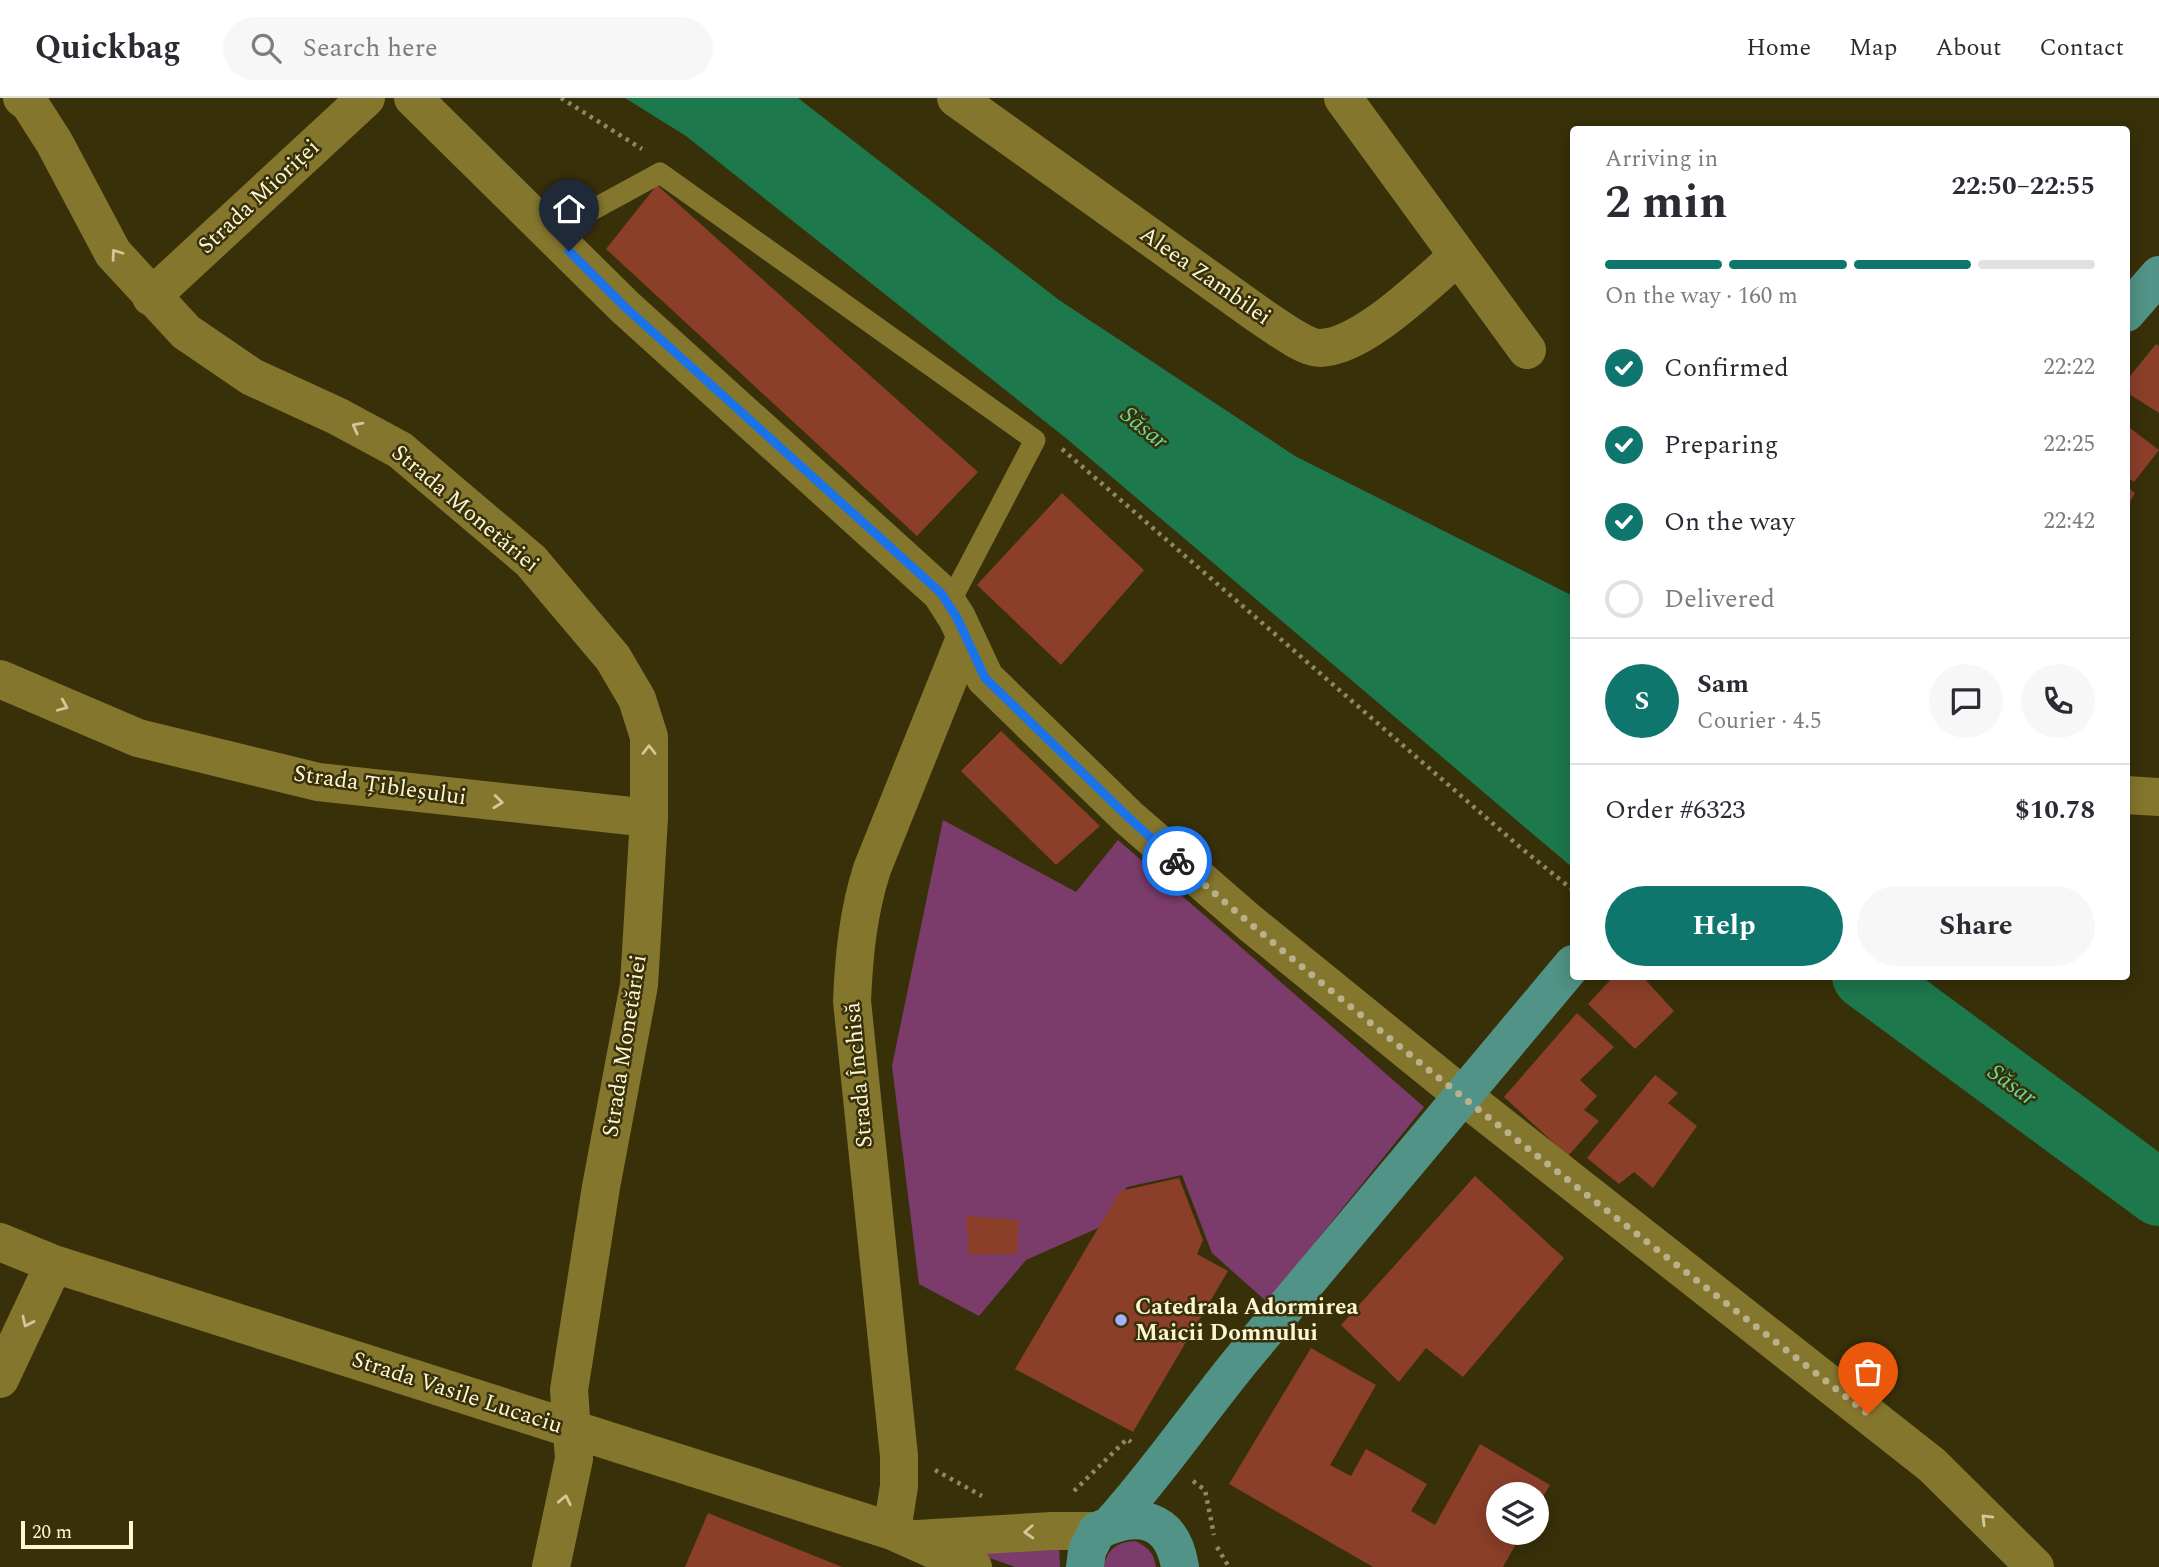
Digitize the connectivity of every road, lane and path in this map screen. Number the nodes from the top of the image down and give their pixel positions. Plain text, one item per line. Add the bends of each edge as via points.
1 (22, 98) edge
2 (366, 98) edge
3 (413, 98) edge
4 (561, 98) edge
5 (956, 98) edge
6 (1343, 98) edge
7 (624, 135) dead end
8 (550, 233) junction
9 (1458, 257) junction
10 (2159, 275) edge
11 (151, 297) junction
12 (2130, 309) edge
13 (1527, 350) dead end
14 (1059, 447) dead end
15 (957, 621) junction
16 (0, 679) edge
17 (2130, 795) edge
18 (2159, 797) edge
19 (649, 818) junction
20 (1570, 888) edge
21 (1570, 968) edge
22 (1462, 1095) junction
23 (0, 1242) edge
24 (54, 1264) junction
25 (0, 1379) edge
26 (573, 1430) junction
27 (1143, 1460) junction
28 (923, 1470) dead end
29 (1192, 1481) dead end
30 (1069, 1494) dead end
31 (988, 1497) dead end
32 (1104, 1528) junction
33 (904, 1535) junction
34 (1180, 1563) edge
35 (551, 1567) edge
36 (973, 1567) edge
37 (1084, 1567) edge
38 (1230, 1567) edge
39 (2035, 1567) edge

11 -> 1 street, Strada Monetăriei via 113,253 54,142
2 - 11 street, Strada Mioriței
3 - 8 street
4 - 7 path
5 - 9 street, Aleea Zambilei via 1259,315 1318,348 1349,342
6 - 9 street
8 - 15 street via 625,307 941,593
8 - 15 lane via 660,173 1034,440
9 - 13 street
10 - 12 main road
19 -> 11 street, Strada Monetăriei via 649,737 637,699 613,658 531,561 400,450 252,377 186,332
14 - 20 path
15 - 22 street via 985,678 1129,818
15 - 33 street, Strada Închisă via 872,869 854,951 853,1015
16 -> 19 street, Strada Țibleșului via 138,738 318,782
17 - 18 street
19 - 26 street, Strada Monetăriei via 639,985 569,1390
21 - 22 main road
22 - 27 main road via 1201,1409
39 -> 22 street via 1932,1465
23 - 24 street, Strada Vasile Lucaciu
24 -> 25 street
24 - 26 street, Strada Vasile Lucaciu
26 - 33 street, Strada Vasile Lucaciu
35 -> 26 street, Strada Monetăriei via 574,1459
27 - 30 path via 1127,1439
27 - 32 main road
27 - 34 main road
28 - 31 path via 937,1470
29 - 38 path via 1205,1490 1215,1545
32 -> 33 street, Strada Vasile Lucaciu
32 - 34 main road via 1126,1519 1156,1525 1168,1535
32 - 37 main road via 1087,1551
33 - 36 street, Strada Vasile Lucaciu

